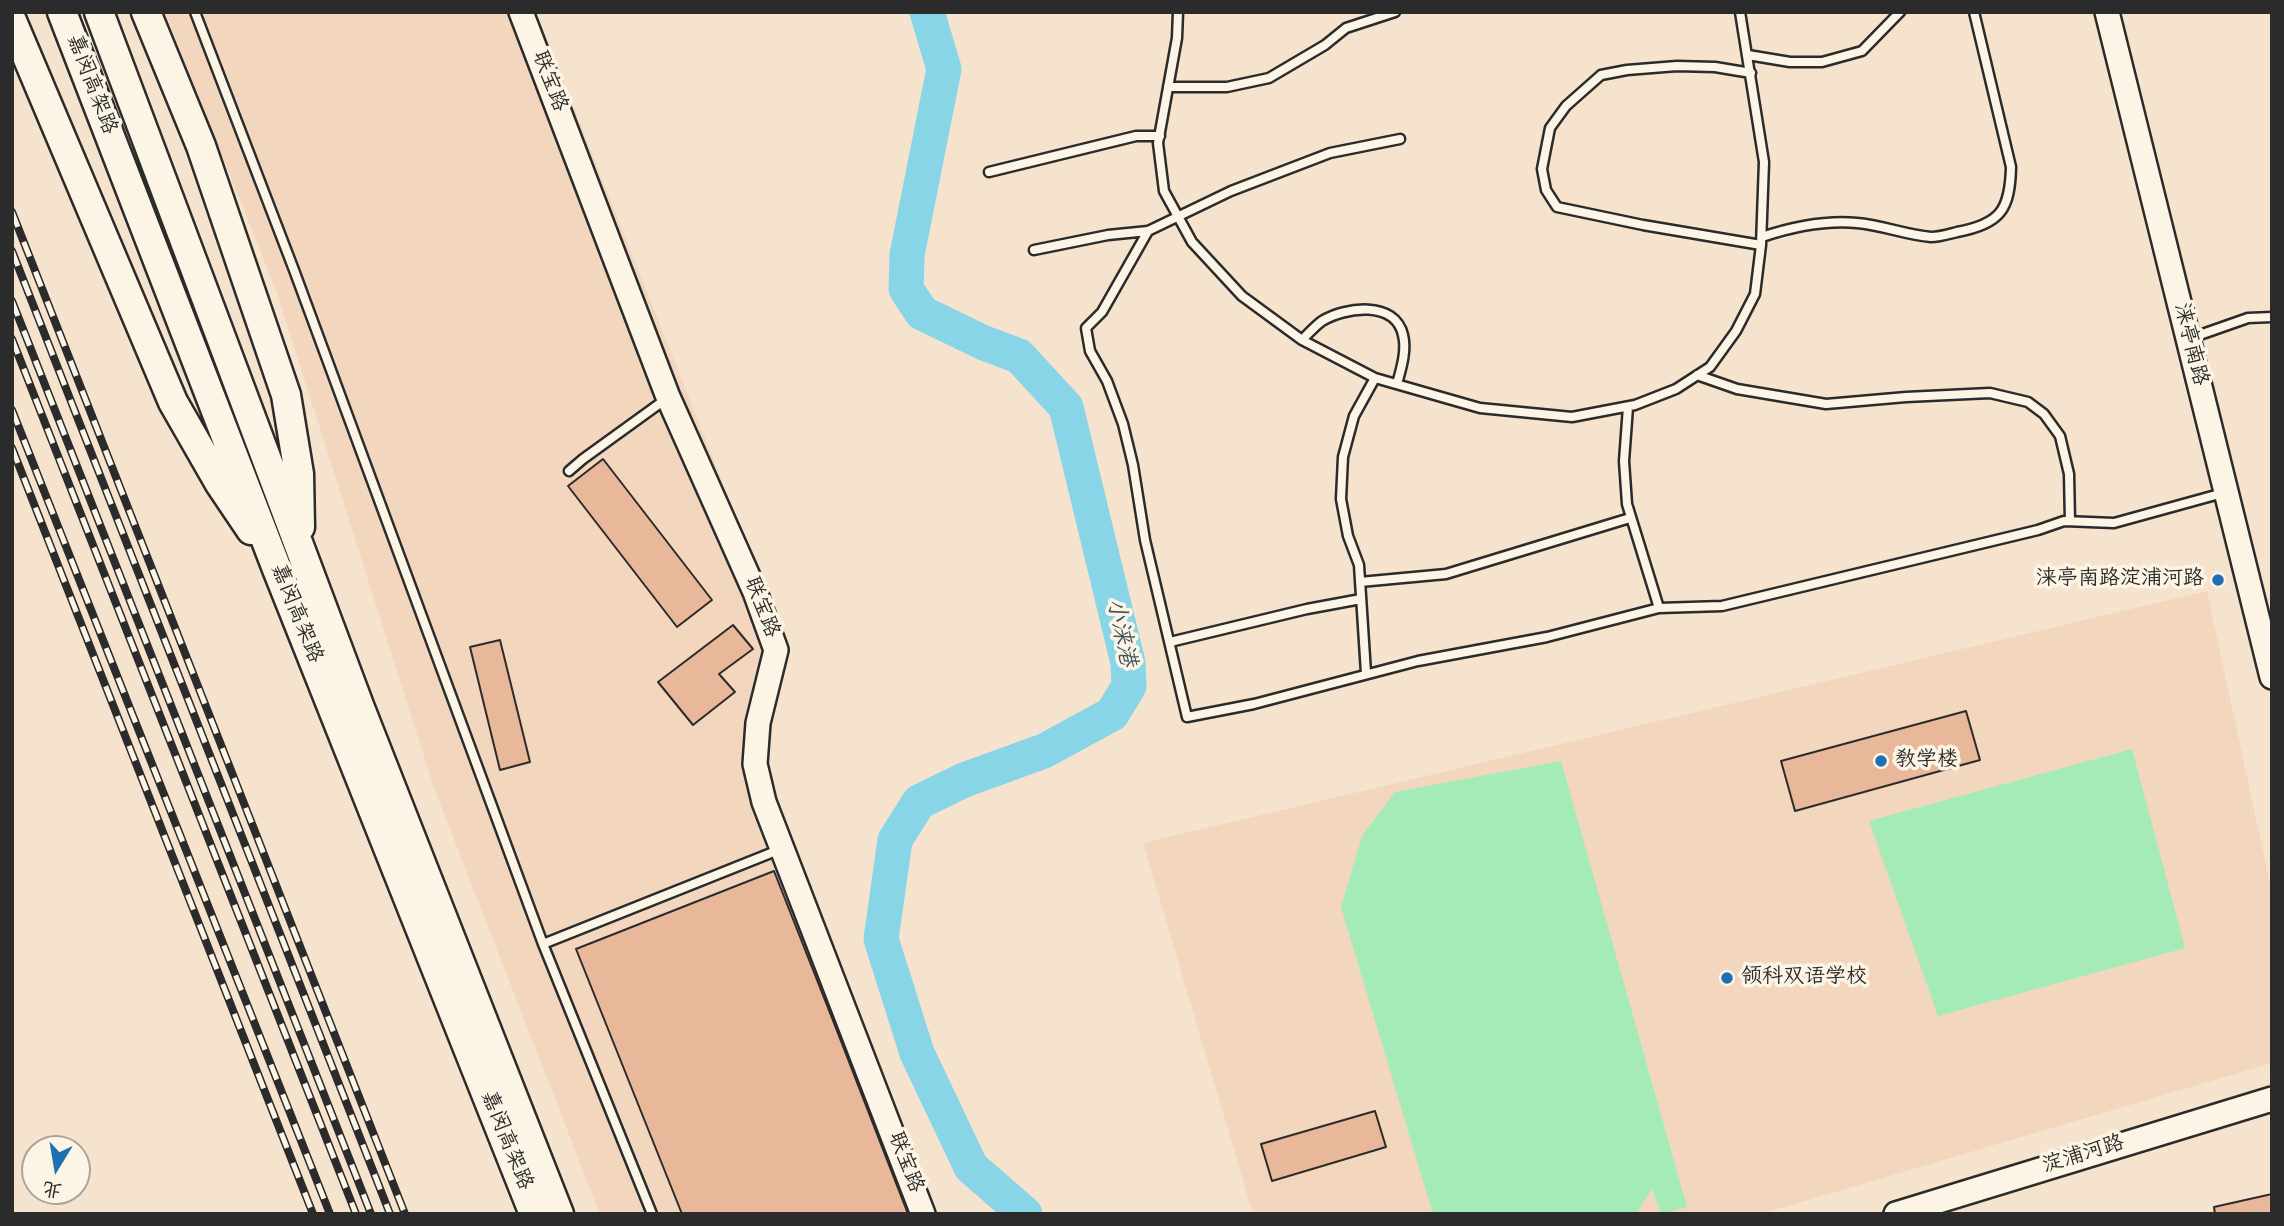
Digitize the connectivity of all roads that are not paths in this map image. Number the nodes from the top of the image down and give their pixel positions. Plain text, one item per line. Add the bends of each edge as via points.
1 (62, 12) edge
2 (99, 12) edge
3 (146, 12) edge
4 (195, 12) edge
5 (521, 12) edge
6 (1178, 12) edge
7 (1395, 12) edge
8 (1740, 12) edge
9 (1900, 12) edge
10 (1974, 12) edge
11 (2107, 12) edge
12 (12, 21) edge
13 (1748, 55) junction
14 (1751, 73) junction
15 (1168, 87) junction
16 (1160, 136) junction
17 (1399, 139) dead end
18 (989, 172) dead end
19 (1177, 216) junction
20 (1148, 231) junction
21 (1762, 241) junction
22 (1034, 250) dead end
23 (2272, 317) edge
24 (2188, 339) junction
25 (1302, 340) junction
26 (1698, 376) junction
27 (1375, 378) junction
28 (1397, 384) junction
29 (668, 397) junction
30 (1628, 407) junction
31 (569, 471) dead end
32 (2226, 492) junction
33 (1630, 518) junction
34 (2070, 521) junction
35 (301, 551) junction
36 (277, 569) junction
37 (1360, 582) junction
38 (1361, 599) junction
39 (1658, 608) junction
40 (1170, 642) junction
41 (1366, 673) junction
42 (2272, 677) edge
43 (781, 849) junction
44 (542, 944) junction
45 (2272, 1099) edge
46 (534, 1214) edge
47 (559, 1214) edge
48 (652, 1214) edge
49 (923, 1214) edge
50 (1896, 1214) edge

1 - 36 highway, 嘉闵高架路
2 - 35 highway, 嘉闵高架路
3 - 35 highway via 201,146 286,395 299,474
4 - 44 lane
5 - 29 street, 联宝路
6 - 15 lane
7 - 15 lane via 1346,29 1269,78 1227,87
8 - 13 lane
9 - 13 lane via 1862,51 1822,62
10 - 21 lane via 2011,167 2006,204 1993,221 1933,237 1855,223 1793,227
11 - 24 street, 涞亭南路
12 - 36 highway via 173,402
13 - 14 lane
14 - 21 lane via 1764,162
14 - 21 lane via 1677,66 1601,75 1566,106 1550,128 1542,169 1546,190 1557,207
15 - 16 lane
16 - 18 lane via 1136,136
16 - 19 lane via 1164,191
17 - 19 lane via 1330,153
19 - 20 lane
19 - 25 lane via 1192,242 1242,296
20 - 22 lane
20 - 40 lane via 1102,312 1086,328 1090,351 1123,424
21 - 26 lane via 1755,294 1736,331
23 - 24 lane via 2248,318
24 - 32 street, 涞亭南路
25 - 27 lane
25 - 28 lane via 1322,321 1346,311 1373,309 1393,318 1403,334
26 - 30 lane
26 - 34 lane via 1737,389 1826,404 1990,393 2028,402 2060,436 2069,474
27 - 28 lane
27 - 37 lane via 1354,416 1343,457 1341,499
28 - 30 lane via 1480,408 1572,417
29 - 31 lane
29 - 43 street, 联宝路 via 776,650 758,723 755,764
30 - 33 lane via 1624,461
32 - 34 lane via 2114,523
32 - 42 street, 涞亭南路
33 - 37 lane via 1446,574
33 - 39 lane
34 - 39 lane via 1722,606
35 - 47 highway, 嘉闵高架路
36 - 46 highway, 嘉闵高架路
37 - 38 lane
38 - 40 lane
38 - 41 lane
39 - 41 lane via 1546,637
40 - 41 lane via 1186,717 1254,704
43 - 44 lane
43 - 49 street, 联宝路
44 - 48 lane
45 - 50 street, 淀浦河路

